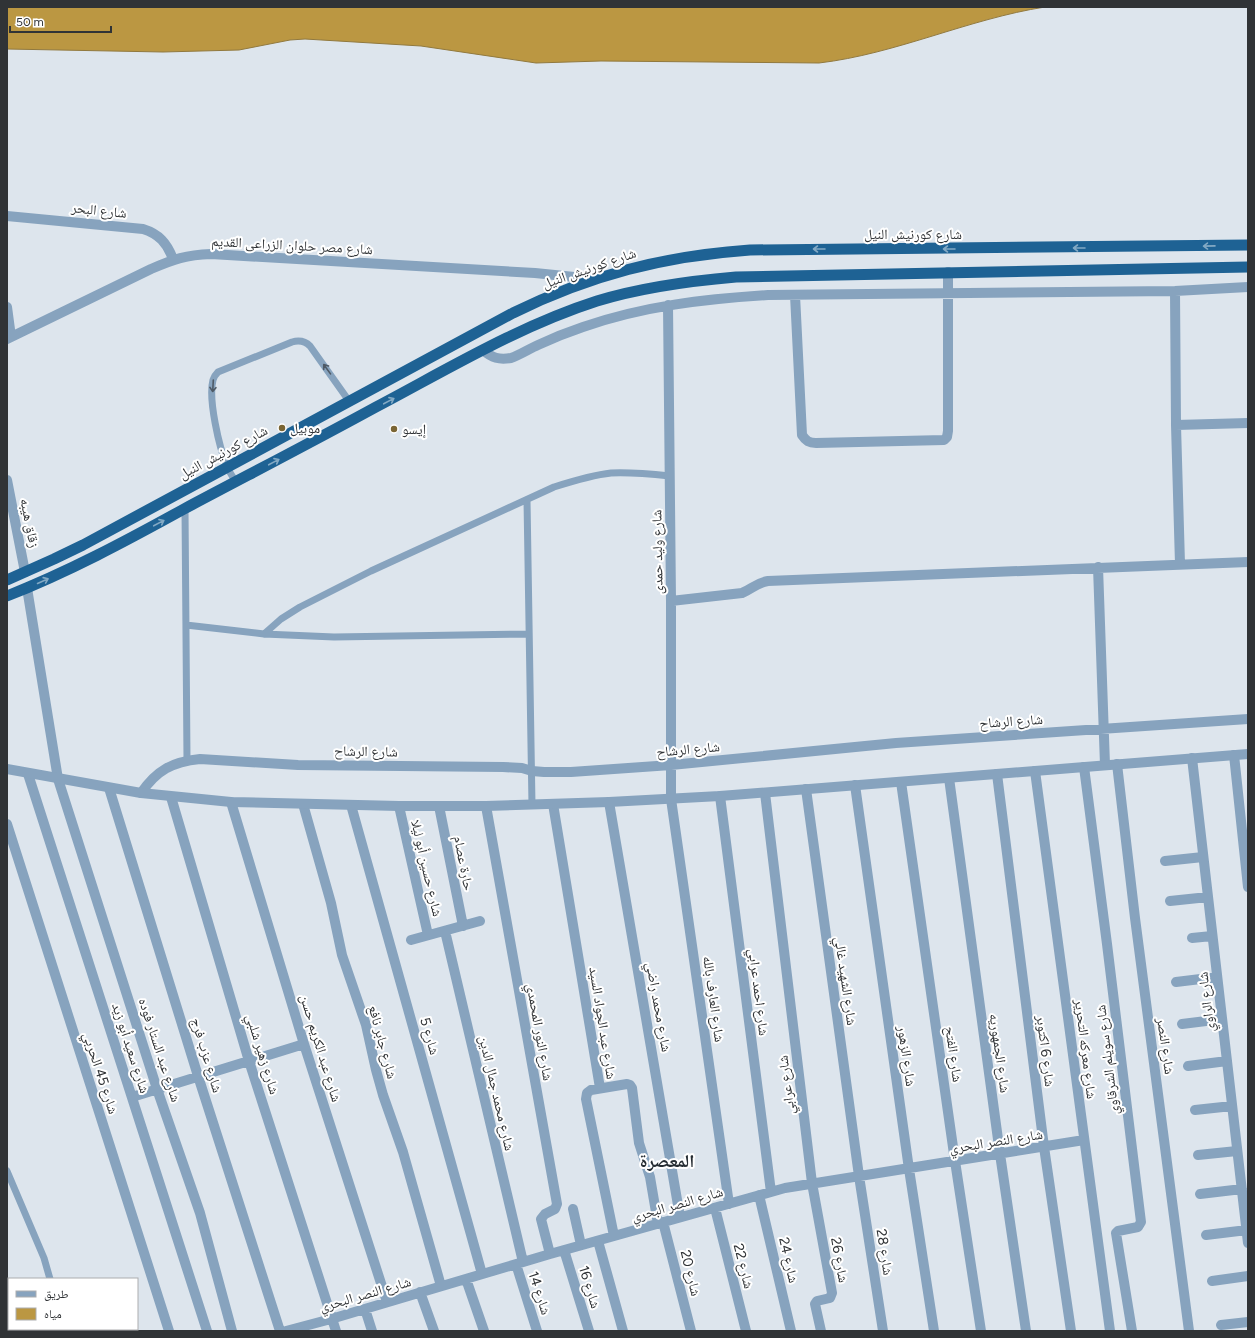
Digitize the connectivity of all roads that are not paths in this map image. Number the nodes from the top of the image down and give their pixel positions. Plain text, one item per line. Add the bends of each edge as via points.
1 (7, 216) edge
2 (1248, 246) edge
3 (173, 259) junction
4 (1248, 267) edge
5 (948, 272) junction
6 (594, 279) junction
7 (1248, 287) edge
8 (1174, 291) junction
9 (948, 294) junction
10 (795, 295) junction
11 (668, 305) junction
12 (7, 307) edge
13 (9, 338) edge
14 (484, 350) junction
15 (349, 401) junction
16 (1248, 423) edge
17 (1176, 425) junction
18 (227, 466) junction
19 (670, 476) junction
20 (7, 480) edge
21 (236, 482) junction
22 (527, 500) junction
23 (185, 509) junction
24 (1248, 562) edge
25 (1180, 564) junction
26 (1098, 567) junction
27 (25, 572) junction
28 (7, 580) edge
29 (27, 588) junction
30 (7, 596) edge
31 (671, 601) junction
32 (186, 625) junction
33 (264, 634) junction
34 (529, 634) junction
35 (1248, 719) edge
36 (1104, 728) junction
37 (1248, 754) edge
38 (1234, 755) junction
39 (1192, 758) junction
40 (187, 760) junction
41 (1117, 764) junction
42 (671, 765) junction
43 (1106, 765) junction
44 (1084, 767) junction
45 (7, 769) edge
46 (532, 771) junction
47 (1035, 771) junction
48 (28, 774) junction
49 (997, 774) junction
50 (949, 778) junction
51 (58, 779) junction
52 (901, 782) junction
53 (855, 785) junction
54 (109, 788) junction
55 (806, 789) junction
56 (141, 793) junction
57 (765, 793) junction
58 (720, 796) junction
59 (171, 797) junction
60 (671, 799) junction
61 (230, 802) junction
62 (609, 802) junction
63 (303, 804) junction
64 (553, 804) junction
65 (351, 805) junction
66 (532, 805) junction
67 (398, 806) junction
68 (439, 806) junction
69 (486, 806) junction
70 (7, 824) edge
71 (1203, 856) junction
72 (1165, 861) dead end
73 (1248, 886) edge
74 (1208, 897) junction
75 (1170, 901) dead end
76 (480, 921) dead end
77 (462, 926) junction
78 (445, 931) junction
79 (428, 935) junction
80 (1212, 936) junction
81 (1192, 938) dead end
82 (411, 940) dead end
83 (1217, 977) junction
84 (1176, 982) dead end
85 (1222, 1019) junction
86 (1182, 1024) dead end
87 (304, 1044) junction
88 (249, 1061) junction
89 (1226, 1062) junction
90 (1188, 1066) dead end
91 (198, 1076) junction
92 (600, 1088) junction
93 (156, 1089) junction
94 (132, 1097) junction
95 (1232, 1106) junction
96 (1195, 1110) dead end
97 (1084, 1140) junction
98 (1044, 1147) junction
99 (1237, 1151) junction
100 (1000, 1154) junction
101 (1198, 1155) dead end
102 (955, 1161) junction
103 (909, 1169) junction
104 (7, 1171) edge
105 (859, 1176) junction
106 (812, 1183) junction
107 (1242, 1189) junction
108 (771, 1192) junction
109 (1200, 1194) dead end
110 (759, 1195) junction
111 (729, 1204) junction
112 (715, 1208) junction
113 (574, 1209) dead end
114 (680, 1217) junction
115 (660, 1223) junction
116 (1247, 1230) junction
117 (1206, 1235) dead end
118 (614, 1236) junction
119 (598, 1241) junction
120 (1248, 1243) edge
121 (581, 1245) junction
122 (564, 1250) junction
123 (550, 1254) junction
124 (519, 1263) junction
125 (482, 1274) junction
126 (1248, 1276) edge
127 (50, 1278) edge
128 (466, 1279) junction
129 (1212, 1281) dead end
130 (441, 1286) junction
131 (420, 1292) junction
132 (387, 1302) junction
133 (364, 1308) junction
134 (331, 1319) junction
135 (1248, 1322) edge
136 (1221, 1325) dead end
137 (169, 1331) edge
138 (207, 1331) edge
139 (232, 1331) edge
140 (280, 1331) edge
141 (286, 1331) edge
142 (336, 1331) edge
143 (372, 1331) edge
144 (434, 1331) edge
145 (484, 1331) edge
146 (537, 1331) edge
147 (589, 1331) edge
148 (623, 1331) edge
149 (691, 1331) edge
150 (746, 1331) edge
151 (791, 1331) edge
152 (820, 1331) edge
153 (883, 1331) edge
154 (934, 1331) edge
155 (981, 1331) edge
156 (1026, 1331) edge
157 (1071, 1331) edge
158 (1110, 1331) edge
159 (1132, 1331) edge
160 (1189, 1331) edge

1 - 3 street, شارع البحر via 143,229 165,243
2 -> 6 highway, شارع كورنيش النيل via 750,250 671,259 624,269
3 - 6 street, شارع مصر حلوان الزراعى القديم via 211,254 535,273
3 - 13 street, شارع مصر حلوان الزراعى القديم
4 - 5 highway
5 - 9 street
5 - 14 highway via 736,277 668,284 598,301 564,313 531,326
6 - 15 highway, شارع كورنيش النيل via 552,294 513,313
7 - 8 street
8 - 9 street
8 - 17 street
9 - 10 street
9 - 10 street via 947,437 944,440 816,443 810,443 802,435
10 - 11 street via 731,297
11 - 14 street via 638,310 583,327 511,358 493,358
11 - 19 street, شارع وليد حمدى
12 - 13 street
21 -> 14 highway
15 - 18 highway, شارع كورنيش النيل
15 -> 18 lane via 310,346 304,342 292,342 218,372 212,386 213,408
16 - 17 street
17 - 25 street
18 - 21 lane
18 - 27 highway, شارع كورنيش النيل via 83,545
19 - 22 lane via 611,473 582,478 554,487
19 - 31 street, شارع وليد حمدى
20 - 27 street, زقاق هيبه
21 - 23 highway
22 - 33 lane via 371,571 300,607
22 - 34 lane
29 -> 23 highway
23 - 32 lane
24 - 25 street
25 - 26 street
26 - 31 street via 768,581 760,582 742,593
26 - 36 street
27 - 28 highway, شارع كورنيش النيل
29 - 30 highway
29 - 51 street, شارع عبد الستار فوده
31 - 42 street, شارع وليد حمدى
32 - 33 lane
32 - 40 lane
33 - 34 lane via 334,637
34 - 46 lane
35 - 36 street, شارع الرشاح
36 - 42 street, شارع الرشاح via 896,743
36 - 43 street
37 - 38 street
38 - 39 street
38 - 73 street
39 - 41 street
39 - 71 street, شارع الراوي
40 - 46 street, شارع الرشاح via 298,765 503,767
40 - 56 street, شارع الرشاح via 173,764 160,772
41 - 43 street
41 - 160 street, شارع النصر
42 - 46 street, شارع الرشاح via 571,772
42 - 60 street, شارع وليد حمدى
43 - 44 street
44 - 47 street
44 - 159 street, شارع سويلم الشرقاوي via 1141,1222 1138,1227 1118,1231 1116,1234
45 - 48 street
46 - 66 lane
47 - 49 street
47 - 97 street, شارع معركه التحرير
48 - 51 street
48 - 94 street, شارع سعيد أبو زيد
49 - 50 street
49 - 98 street, شارع 6 اكتوبر
50 - 52 street
50 - 100 street, شارع الجمهوريه
51 - 54 street
51 - 93 street, شارع عبد الستار فوده
52 - 53 street
52 - 102 street, شارع الفتح
53 - 55 street
53 - 103 street, شارع الزهور
54 - 56 street
54 - 91 street, شارع عزب فرج
55 - 57 street
55 - 105 street, شارع الشهيد غالي
56 - 59 street
57 - 58 street
57 - 106 street, شارع عرابي
58 - 60 street
58 - 108 street, شارع احمد عرابي
59 - 61 street
59 - 88 street, شارع زهير شلبي
60 - 62 street
60 - 111 street, شارع العارف بالله
61 - 63 street
61 - 87 street, شارع عبد الكريم حسن
62 - 64 street
62 - 114 street, شارع محمد راضي
63 - 65 street
63 - 130 street, شارع جابر نافع via 331,903 342,955 366,1025 378,1076 403,1152
64 - 66 street
64 - 92 street, شارع عبد الجواد السيد
65 - 67 street
65 - 125 street, شارع 5
66 - 69 street
67 - 68 street
67 - 79 street, شارع حسين أبو ليلا
68 - 69 street
68 - 77 street, حارة عصام
69 - 123 street, شارع النور المحمدي via 557,1204 555,1209 543,1215 541,1219
70 - 137 street, شارع 45 الحربي
71 - 72 street
71 - 74 street, شارع الراوي
74 - 75 street
74 - 80 street, شارع الراوي
76 - 77 street
77 - 78 street
78 - 79 street
78 - 124 street, شارع محمد جمال الدين
79 - 82 street
80 - 81 street
80 - 83 street, شارع الراوي
83 - 84 street
83 - 85 street, شارع الراوي
85 - 86 street
85 - 89 street, شارع الراوي
87 - 88 street
87 - 132 street, شارع عبد الكريم حسن
88 - 91 street
88 - 134 street, شارع زهير شلبي
89 - 90 street
89 - 95 street, شارع الراوي
91 - 93 street
91 - 140 street, شارع عزب فرج
92 - 115 street, شارع 20 via 628,1084 632,1088 639,1142
92 - 118 street, شارع عبد الجواد السيد via 589,1091 586,1097
93 - 94 street
93 - 139 street, شارع عبد الستار فوده via 200,1213
94 - 138 street, شارع سعيد أبو زيد
95 - 96 street
95 - 99 street, شارع الراوي
97 - 98 street, شارع النصر البحري
97 - 158 street, شارع معركه التحرير
98 - 100 street, شارع النصر البحري
98 - 157 street, شارع 6 اكتوبر
99 - 101 street
99 - 107 street, شارع الراوي
100 - 102 street, شارع النصر البحري
100 - 156 street, شارع الجمهوريه
102 - 103 street, شارع النصر البحري
102 - 155 street, شارع الفتح
103 - 105 street, شارع النصر البحري
103 - 154 street, شارع الزهور
104 - 127 lane via 44,1258
105 - 106 street, شارع النصر البحري
105 - 153 street, شارع 28
106 - 108 street, شارع النصر البحري
106 - 152 street, شارع 26 via 832,1293 830,1298 816,1304
107 - 109 street
107 - 116 street, شارع الراوي
108 - 110 street, شارع النصر البحري
110 - 111 street, شارع النصر البحري
110 - 151 street, شارع 24
111 - 112 street, شارع النصر البحري
112 - 114 street, شارع النصر البحري
112 - 150 street, شارع 22
113 - 121 street
114 - 115 street, شارع النصر البحري
115 - 118 street, شارع النصر البحري
115 - 149 street, شارع 20
116 - 117 street
116 - 120 street, شارع الراوي
118 - 119 street, شارع النصر البحري
119 - 121 street, شارع النصر البحري
119 - 148 street
121 - 122 street, شارع النصر البحري
122 - 123 street, شارع النصر البحري
122 - 147 street, شارع 16
123 - 124 street, شارع النصر البحري
124 - 125 street, شارع النصر البحري
124 - 146 street, شارع 14
125 - 128 street, شارع النصر البحري
126 - 129 street
128 - 130 street, شارع النصر البحري
128 - 145 street
130 - 131 street, شارع النصر البحري
131 - 132 street, شارع النصر البحري
131 - 144 street
132 - 133 street, شارع النصر البحري
133 - 134 street, شارع النصر البحري
133 - 143 street
134 - 141 street, شارع النصر البحري
134 - 142 street, شارع زهير شلبي
135 - 136 street

